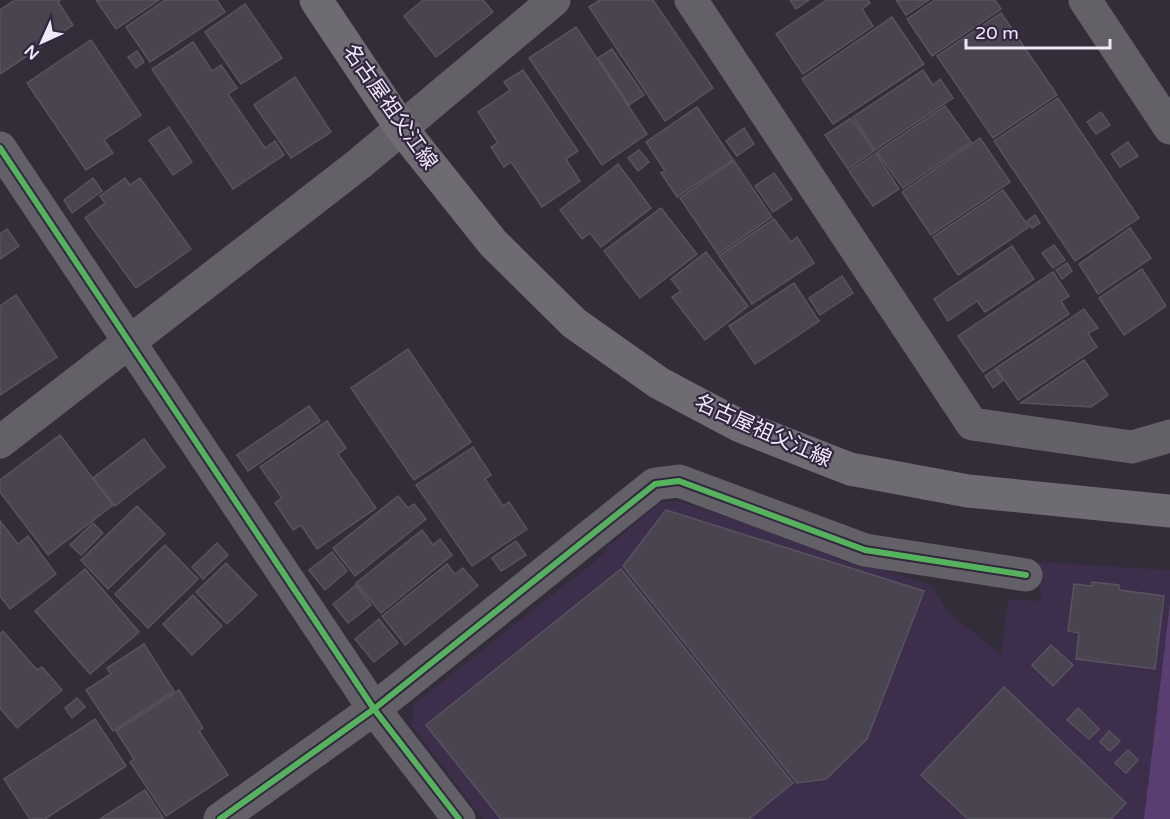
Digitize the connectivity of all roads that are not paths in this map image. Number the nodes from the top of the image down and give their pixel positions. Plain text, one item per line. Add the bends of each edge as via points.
1 (316, 0) edge
2 (554, 0) edge
3 (691, 0) edge
4 (1085, 0) edge
5 (1170, 128) edge
6 (402, 129) junction
7 (0, 148) edge
8 (129, 342) junction
9 (1170, 436) edge
10 (0, 442) edge
11 (1170, 510) edge
12 (1026, 575) dead end
13 (374, 709) junction
14 (220, 819) edge
15 (459, 819) edge

1 - 6 main road, 名古屋祖父江線
2 - 6 street
3 - 9 street via 972,424 1132,447
4 - 5 street
6 - 8 street
6 - 11 main road, 名古屋祖父江線 via 493,243 574,323 659,383 740,426 850,469 968,491
7 - 8 street
8 - 10 street
8 - 13 street
12 - 13 street via 865,550 679,481 655,483
13 - 14 street
13 - 15 street

